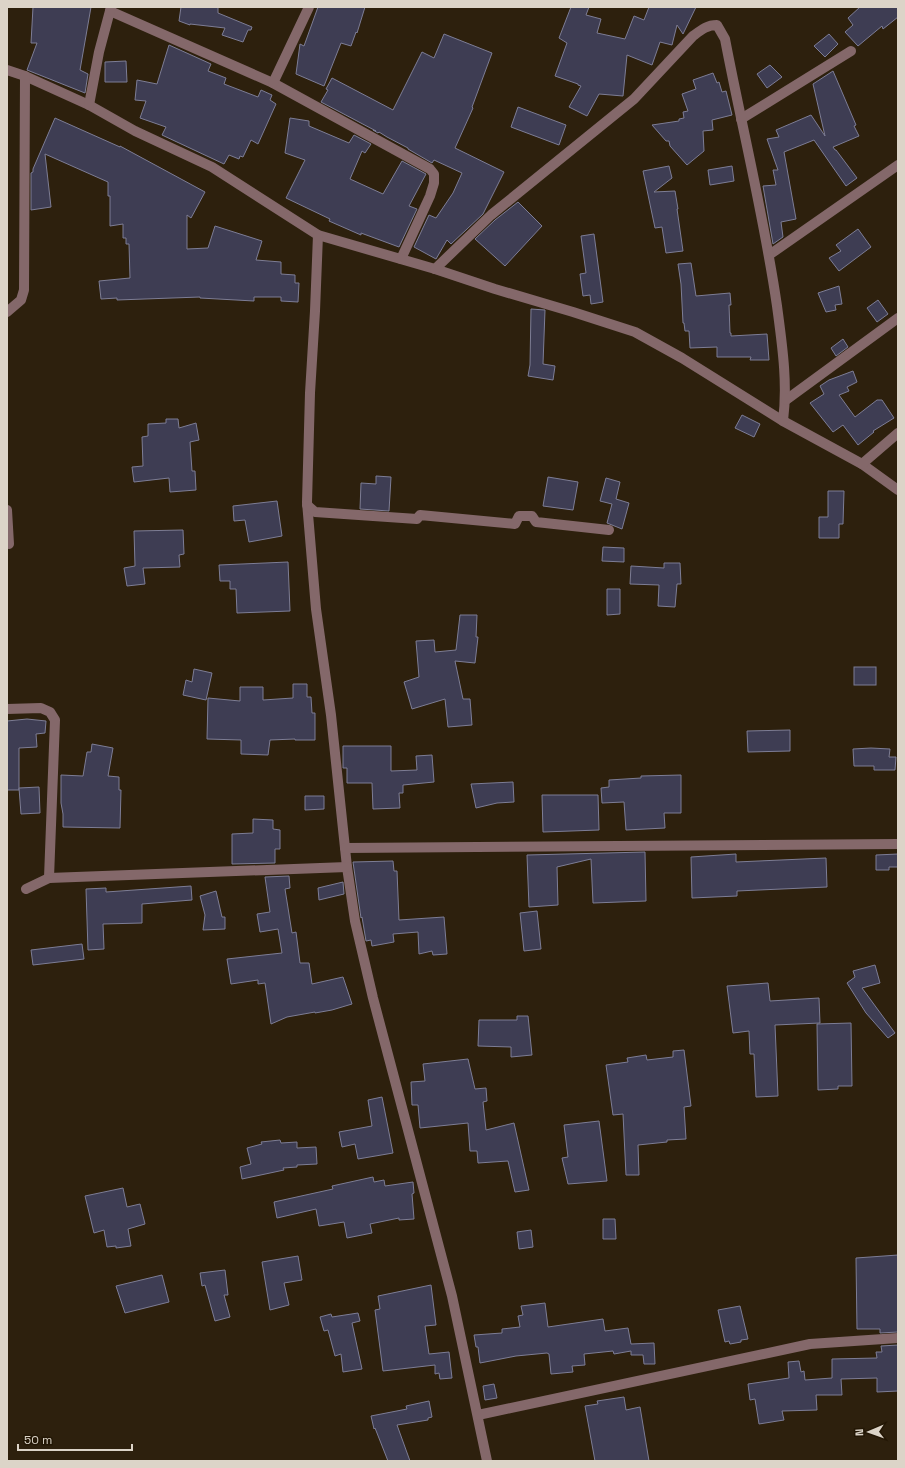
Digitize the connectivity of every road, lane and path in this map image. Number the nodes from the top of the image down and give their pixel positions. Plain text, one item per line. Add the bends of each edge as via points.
1 (309, 7) edge
2 (111, 9) edge
3 (851, 52) dead end
4 (7, 70) edge
5 (24, 76) junction
6 (273, 83) junction
7 (89, 105) junction
8 (741, 120) junction
9 (898, 165) edge
10 (318, 235) junction
11 (769, 255) junction
12 (401, 259) junction
13 (435, 269) junction
14 (7, 312) edge
15 (898, 318) edge
16 (786, 400) junction
17 (784, 421) junction
18 (898, 433) edge
19 (862, 464) junction
20 (898, 490) edge
21 (307, 505) junction
22 (7, 510) edge
23 (609, 530) dead end
24 (9, 544) dead end
25 (7, 709) edge
26 (898, 844) edge
27 (346, 848) junction
28 (347, 867) junction
29 (48, 878) junction
30 (26, 889) dead end
31 (898, 1338) edge
32 (478, 1415) junction
33 (487, 1461) edge

1 - 6 street
2 - 6 street
2 - 7 street via 98,52
3 - 8 street
4 - 5 street
5 - 7 street
5 - 14 street via 24,290 21,300
6 - 12 street via 430,169 434,174 430,196
7 - 10 street via 134,130 212,167
8 - 11 street
8 - 13 street via 725,39 717,26 711,25 694,36 634,99 491,215
9 - 11 street
10 - 12 street
10 - 21 street
11 - 16 street via 780,330
12 - 13 street
13 - 17 street via 635,332
15 - 16 street
16 - 17 street
17 - 19 street
18 - 19 street
19 - 20 street
21 - 23 street via 315,512 417,519 420,515 515,524 518,516 532,516 536,522
21 - 27 street via 316,609
22 - 24 street
25 - 29 street via 41,708 50,712 55,720
26 - 27 street
27 - 28 street
28 - 29 street
28 - 32 street via 364,959 452,1296
29 - 30 street
31 - 32 street via 810,1344
32 - 33 street

